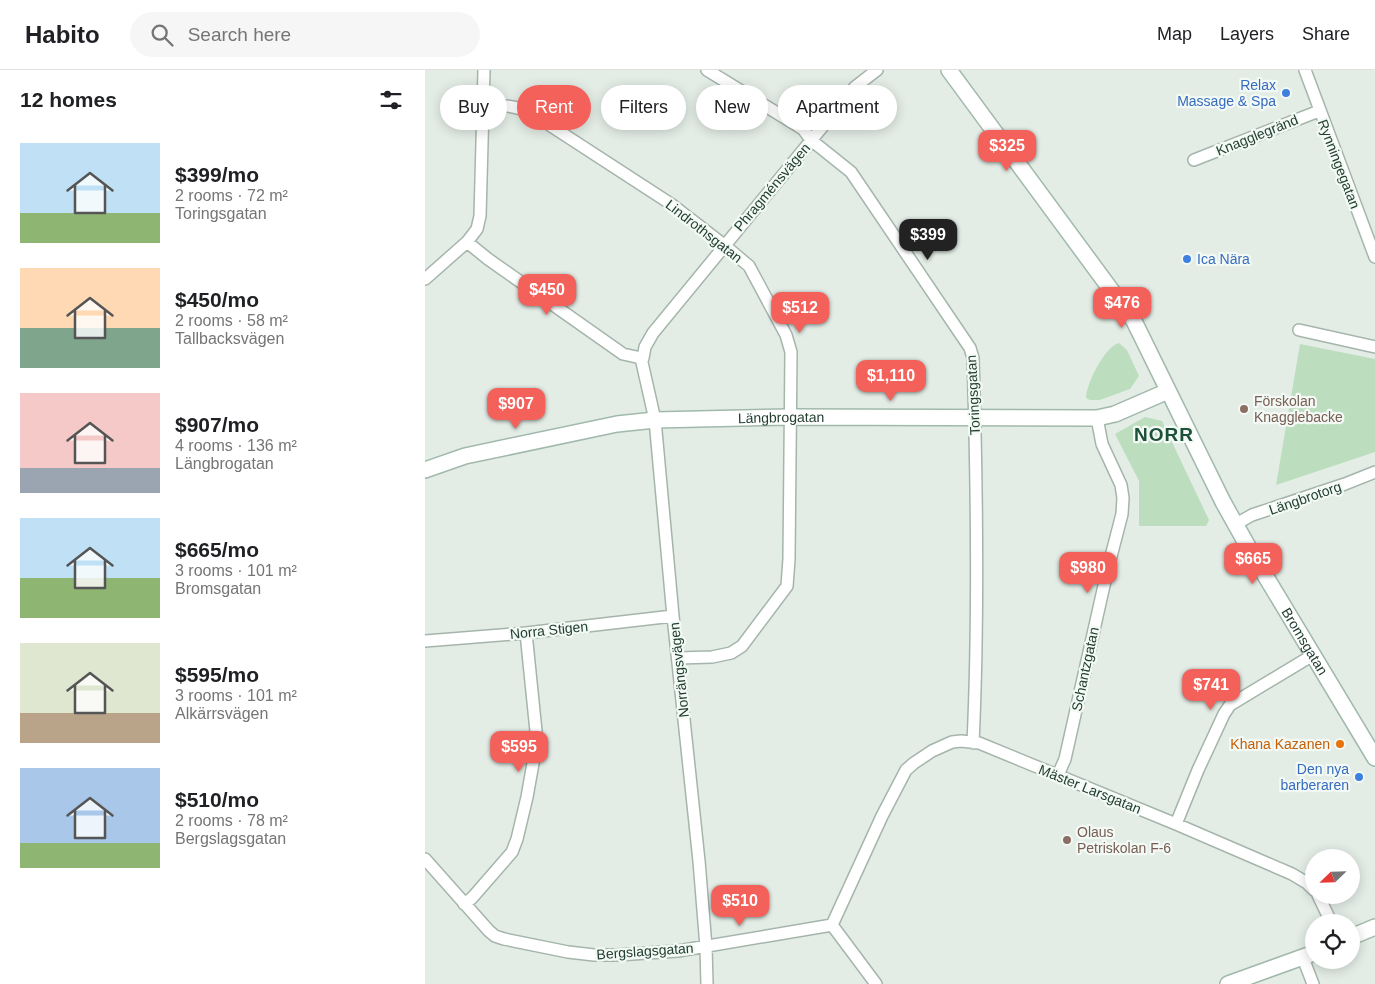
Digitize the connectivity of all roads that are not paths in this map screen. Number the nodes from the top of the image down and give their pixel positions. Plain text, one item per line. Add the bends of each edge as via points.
1 (484, 70) edge
2 (707, 70) edge
3 (877, 70) edge
4 (949, 70) edge
5 (1305, 70) edge
6 (484, 85) edge
7 (507, 106) edge
8 (1319, 111) junction
9 (482, 130) edge
10 (811, 140) junction
11 (1194, 160) dead end
12 (467, 242) junction
13 (724, 245) junction
14 (1375, 257) edge
15 (425, 279) edge
16 (1299, 330) dead end
17 (1375, 348) edge
18 (641, 358) junction
19 (1168, 391) junction
20 (790, 417) junction
21 (975, 418) junction
22 (1097, 418) junction
23 (655, 420) junction
24 (425, 470) edge
25 (1375, 472) edge
26 (1235, 524) junction
27 (673, 616) junction
28 (526, 633) junction
29 (425, 642) edge
30 (1313, 655) junction
31 (678, 658) junction
32 (973, 742) junction
33 (1375, 758) edge
34 (1058, 775) junction
35 (1176, 824) junction
36 (425, 859) edge
37 (1305, 882) edge
38 (464, 904) junction
39 (832, 925) junction
40 (1375, 927) edge
41 (1360, 933) edge
42 (706, 946) junction
43 (1305, 956) edge
44 (1310, 969) edge
45 (707, 984) edge
46 (876, 984) edge
47 (1228, 984) edge
48 (1313, 984) edge

1 - 6 street
2 - 10 street, Toringsgatan via 803,129
3 - 10 street, Phragménsvägen via 855,87
4 - 19 street, Bromsgatan via 1124,306 1146,342
5 - 8 street, Rynningegatan
7 - 13 street, Lindrothsgatan via 531,113 671,204
8 - 11 street, Knagglegränd
8 - 14 street, Rynningegatan
9 - 12 street via 480,216 477,229
10 - 13 street, Phragménsvägen
10 - 21 street, Toringsgatan via 851,172 970,348
12 - 15 street
12 - 18 street via 623,354
13 - 18 street, Phragménsvägen via 653,333
13 - 20 street, Lindrothsgatan via 749,266 786,335 791,352
16 - 17 street
18 - 23 street, Norrängsvägen
19 - 22 street, Längbrogatan via 1115,414
19 - 26 street, Bromsgatan
20 - 21 street, Längbrogatan
20 - 23 street, Längbrogatan
20 - 31 street, Lindrothsgatan via 787,586 742,646 731,653 711,657
21 - 22 street, Längbrogatan
21 - 32 street, Toringsgatan
22 - 34 street, Schantzgatan via 1102,444 1121,485 1122,514 1065,759
23 - 24 street, Längbrogatan via 617,424 465,456
23 - 27 street, Norrängsvägen
25 - 26 street, Längbrotorg via 1252,515
26 - 30 street, Bromsgatan
27 - 28 street, Norra Stigen
27 - 31 street, Norrängsvägen
28 - 29 street, Norra Stigen
28 - 38 street via 537,741 527,797 512,852
30 - 33 street, Bromsgatan
30 - 35 street via 1230,705
31 - 42 street, Norrängsvägen
32 - 34 street, Mäster Larsgatan
32 - 39 street via 952,742 932,751 906,770
34 - 35 street, Mäster Larsgatan
35 - 37 street, Mäster Larsgatan
36 - 38 street, Bergslagsgatan
38 - 42 street, Bergslagsgatan via 495,936 568,952 617,955
39 - 42 street, Bergslagsgatan
39 - 46 street
40 - 41 street
42 - 45 street, Norrängsvägen
43 - 47 street
44 - 48 street

